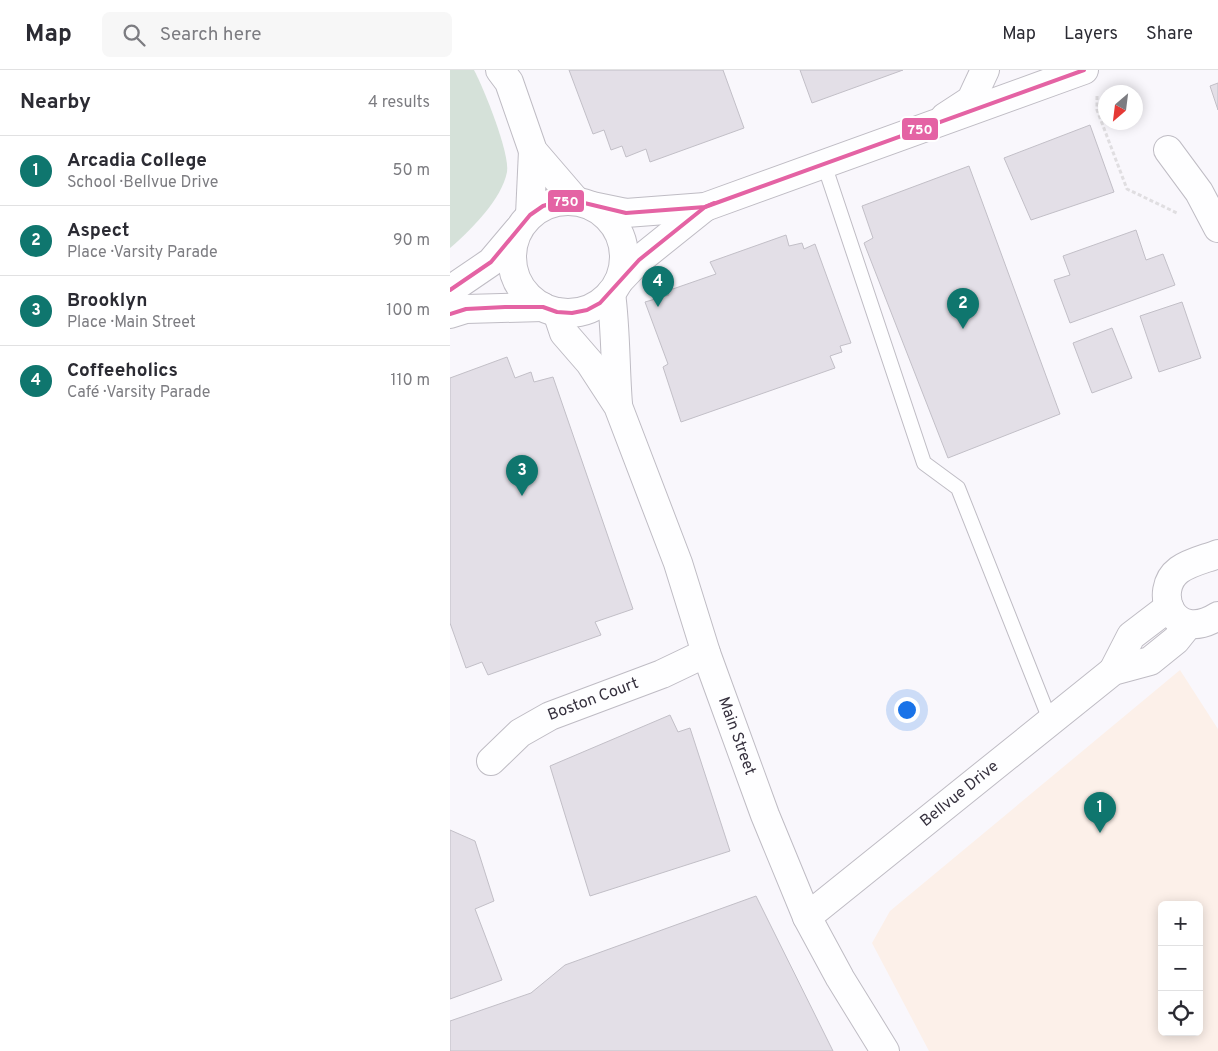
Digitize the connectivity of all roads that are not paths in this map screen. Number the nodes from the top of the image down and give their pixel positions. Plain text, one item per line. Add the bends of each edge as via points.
1 (500, 70) edge
2 (986, 70) edge
3 (1049, 70) edge
4 (1064, 70) edge
5 (1090, 80) edge
6 (931, 126) junction
7 (1168, 150) dead end
8 (533, 151) junction
9 (824, 164) junction
10 (584, 204) junction
11 (705, 207) junction
12 (524, 222) junction
13 (1218, 228) edge
14 (615, 287) junction
15 (450, 290) edge
16 (550, 309) junction
17 (450, 314) edge
18 (618, 406) junction
19 (1218, 554) edge
20 (1178, 616) junction
21 (1218, 616) edge
22 (706, 653) junction
23 (1050, 720) junction
24 (491, 761) dead end
25 (807, 917) junction
26 (886, 1051) edge

1 - 8 street via 508,82
2 - 6 street via 971,100
3 - 4 street
5 - 6 street
6 - 9 street
7 - 13 street via 1200,192
8 - 10 street
8 - 12 street
9 - 11 street
9 - 23 lane via 924,463 958,488
10 - 11 street via 626,213
10 - 12 street via 559,201 543,206
10 - 14 street via 606,216 618,230 624,263
11 - 14 street via 639,260
12 - 15 street via 491,262
12 - 16 street via 513,245 512,264 528,296
14 - 16 street via 600,303 587,310 572,313
14 - 18 street
16 - 17 street via 466,310
16 - 18 street
18 - 22 street, Main Street via 678,563
19 - 20 street via 1178,570 1170,579 1166,591
20 - 21 street via 1195,626
20 - 23 street, Bellvue Drive via 1176,640 1150,661 1113,671
22 - 24 street, Boston Court via 662,674 550,716 520,733
22 - 25 street, Main Street via 765,815
23 - 25 street, Bellvue Drive
25 - 26 street, Main Street via 840,978

